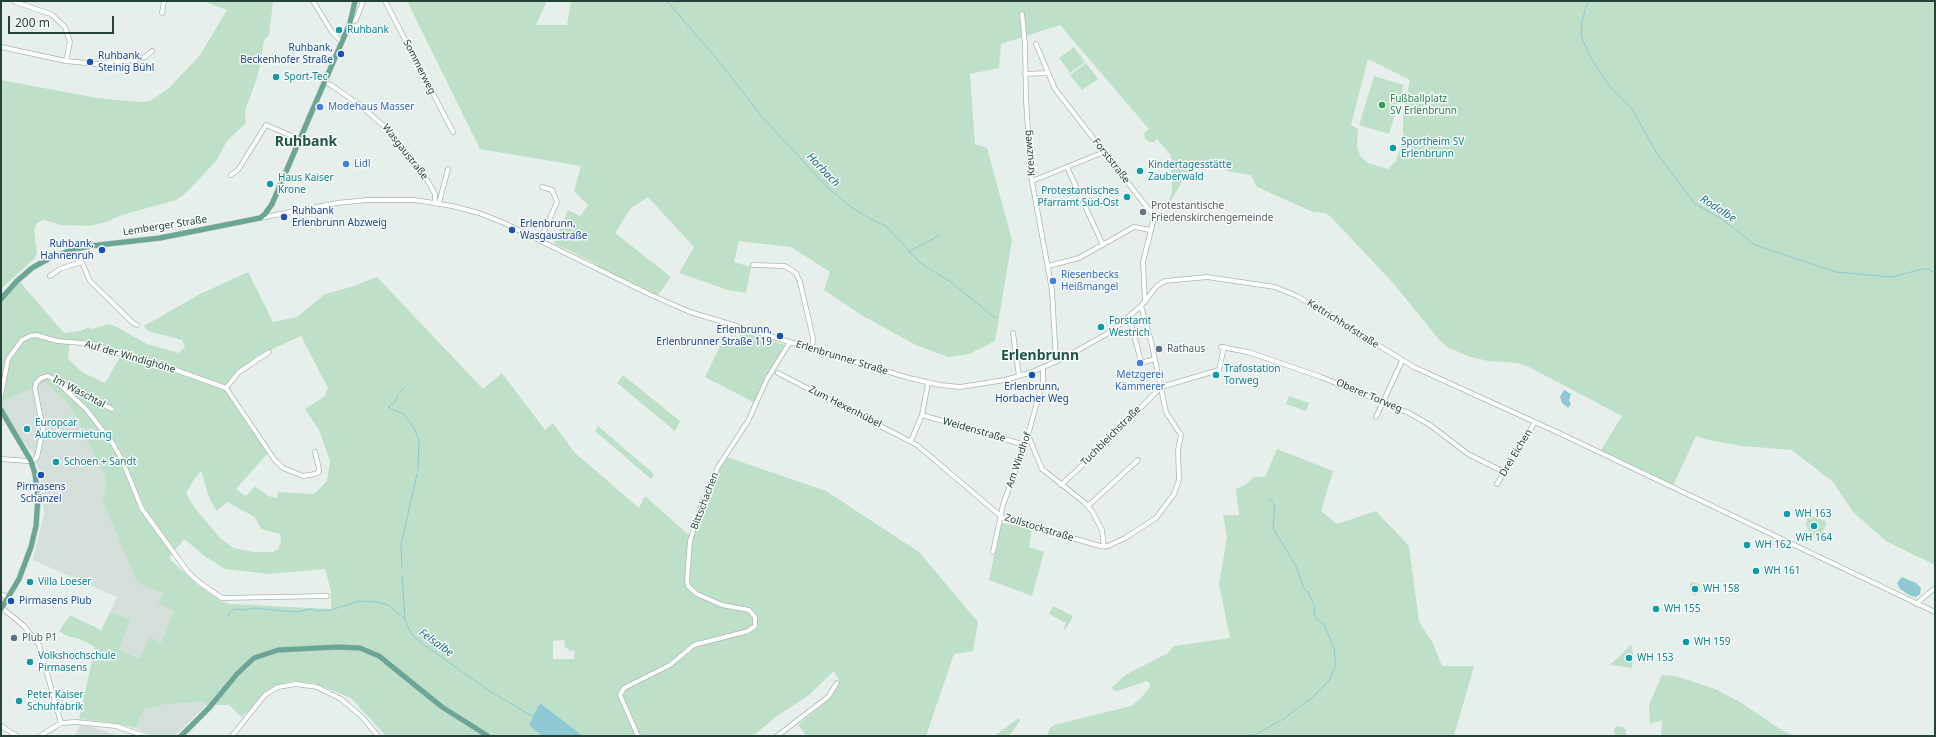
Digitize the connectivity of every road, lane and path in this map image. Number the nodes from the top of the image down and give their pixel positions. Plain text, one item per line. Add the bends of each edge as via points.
1 (164, 1) edge
2 (313, 1) edge
3 (355, 1) edge
4 (363, 1) edge
5 (385, 1) edge
6 (15, 2) dead end
7 (162, 13) dead end
8 (1022, 14) dead end
9 (350, 23) junction
10 (341, 41) junction
11 (1036, 44) dead end
12 (1, 47) edge
13 (152, 51) dead end
14 (66, 61) junction
15 (1047, 73) junction
16 (1025, 74) junction
17 (324, 82) junction
18 (453, 132) dead end
19 (299, 139) junction
20 (1104, 152) junction
21 (1067, 167) junction
22 (448, 169) dead end
23 (231, 175) dead end
24 (1032, 181) junction
25 (542, 187) dead end
26 (437, 203) junction
27 (268, 211) junction
28 (276, 215) junction
29 (260, 218) junction
30 (1150, 230) junction
31 (540, 241) junction
32 (1103, 245) junction
33 (76, 248) junction
34 (81, 262) junction
35 (753, 265) dead end
36 (1048, 266) junction
37 (50, 276) dead end
38 (1, 299) edge
39 (1145, 302) junction
40 (1141, 306) junction
41 (1129, 317) junction
42 (137, 325) dead end
43 (1013, 333) dead end
44 (790, 342) junction
45 (812, 349) junction
46 (269, 352) dead end
47 (1155, 360) junction
48 (1402, 361) junction
49 (1056, 362) junction
50 (1043, 368) junction
51 (778, 373) dead end
52 (1019, 376) junction
53 (55, 380) junction
54 (928, 383) junction
55 (1161, 387) junction
56 (226, 388) junction
57 (1, 395) edge
58 (1384, 402) junction
59 (112, 409) dead end
60 (1, 411) edge
61 (922, 415) junction
62 (1376, 418) dead end
63 (1534, 422) junction
64 (1028, 435) junction
65 (911, 441) junction
66 (1025, 445) junction
67 (316, 452) dead end
68 (1, 459) edge
69 (1138, 460) dead end
70 (31, 461) junction
71 (1504, 472) junction
72 (1497, 484) dead end
73 (1061, 485) junction
74 (1088, 506) junction
75 (1000, 516) junction
76 (1104, 547) junction
77 (993, 552) dead end
78 (1935, 588) edge
79 (1, 594) edge
80 (327, 596) dead end
81 (8, 598) junction
82 (1916, 604) junction
83 (1, 609) edge
84 (1935, 612) edge
85 (837, 683) dead end
86 (62, 723) junction
87 (1, 726) edge
88 (17, 736) edge
89 (40, 736) edge
90 (145, 736) edge
91 (181, 736) edge
92 (232, 736) edge
93 (378, 736) edge
94 (488, 736) edge
95 (638, 736) edge
96 (777, 736) edge

1 - 7 street
2 - 10 street via 332,32
3 - 9 main road, Lemberger Straße
4 - 9 street via 358,17
5 - 18 street, Sommerweg
6 - 14 street via 50,14 66,27 70,42
8 - 16 street, Kreuzweg
9 - 10 main road, Lemberger Straße
10 - 17 main road, Lemberger Straße
11 - 15 street, Forststraße
12 - 14 street
13 - 14 street via 140,58 110,63
15 - 16 street
15 - 20 street, Forststraße via 1060,95
16 - 24 street, Kreuzweg
17 - 19 main road, Lemberger Straße
17 - 26 street, Wasgaustraße via 381,122 429,183
19 - 23 street via 266,125 238,170
19 - 27 main road, Lemberger Straße
20 - 21 street
20 - 30 street, Forststraße via 1152,213 1154,218
21 - 24 street
21 - 32 street
22 - 26 street
24 - 36 street, Kreuzweg
25 - 31 street via 552,190 557,202
26 - 28 street, Erlenbrunner Straße via 404,199 367,200
26 - 31 street, Erlenbrunner Straße via 488,217
27 - 28 street
27 - 29 main road, Lemberger Straße
28 - 29 street, Erlenbrunner Straße
29 - 33 main road, Lemberger Straße via 160,238
30 - 32 street via 1134,227
30 - 39 street, Forststraße via 1143,262
31 - 44 street, Erlenbrunner Straße via 682,308
32 - 36 street via 1074,260
33 - 34 street
33 - 38 main road, Lemberger Straße via 32,268 16,281
34 - 37 street via 60,269
34 - 42 street via 95,286
35 - 45 street via 785,266 796,273 813,338
36 - 49 street, Kreuzweg via 1054,308
39 - 40 street, Kettrichhofstraße
39 - 48 street, Kettrichhofstraße via 1159,284 1171,279 1207,276 1275,287 1297,296
40 - 41 street, Erlenbrunner Straße
40 - 47 street
41 - 47 street via 1141,361
41 - 49 street, Erlenbrunner Straße via 1106,336
43 - 52 street
44 - 45 street, Erlenbrunner Straße
44 - 95 street, Bittschachen via 767,379 748,421 718,467 701,506 690,541 688,586 697,594 722,605 749,610 755,617 755,626 748,631 694,645 670,665 624,688 620,695
45 - 54 street, Erlenbrunner Straße
46 - 56 street via 239,372
47 - 55 street
48 - 58 street
48 - 63 street, Kettrichhofstraße
49 - 50 street, Erlenbrunner Straße
50 - 52 street, Erlenbrunner Straße
50 - 64 street, Am Windhof via 1043,381
51 - 65 street, Zum Hexenhübel
52 - 54 street, Erlenbrunner Straße via 968,387
53 - 59 street, Im Waschtal
53 - 70 street, Im Waschtal via 45,376 36,383 36,400 43,435 37,457
53 - 80 street via 86,409 113,444 142,509 188,572 200,583 222,598
54 - 61 street
55 - 58 street, Oberer Torweg via 1219,370 1222,347 1278,362
55 - 73 street, Tuchbleichstraße
55 - 76 street via 1166,412 1181,436 1178,450 1178,484 1156,518 1117,543
56 - 57 street, Auf der Windighöhe via 193,375 90,345 30,336 22,340 8,358
56 - 67 street via 280,466 303,476 316,474 319,470
58 - 62 street
58 - 71 street, Oberer Torweg via 1418,418 1468,454
60 - 70 main road
61 - 65 street
61 - 66 street, Weidenstraße
63 - 71 street, Drei Eichen
63 - 82 street, Kettrichhofstraße
64 - 66 street, Am Windhof
64 - 73 street via 1042,469
65 - 75 street, Zollstockstraße
66 - 75 street, Am Windhof
68 - 70 street
69 - 74 street
70 - 81 main road via 37,490 36,526 31,547
71 - 72 street, Drei Eichen
73 - 74 street
74 - 76 street via 1100,526
75 - 76 street, Zollstockstraße
75 - 77 street, Am Windhof
78 - 82 street
79 - 81 street
81 - 83 main road
82 - 84 street, Kettrichhofstraße
83 - 86 street via 24,626 38,643
85 - 96 street via 828,697
86 - 89 street
86 - 90 street via 103,724
87 - 88 street
91 - 94 main road via 209,708 244,666 260,655 278,650 338,647 366,650 383,659 436,703
92 - 93 street via 265,695 278,687 296,684 317,687 341,699 362,717

